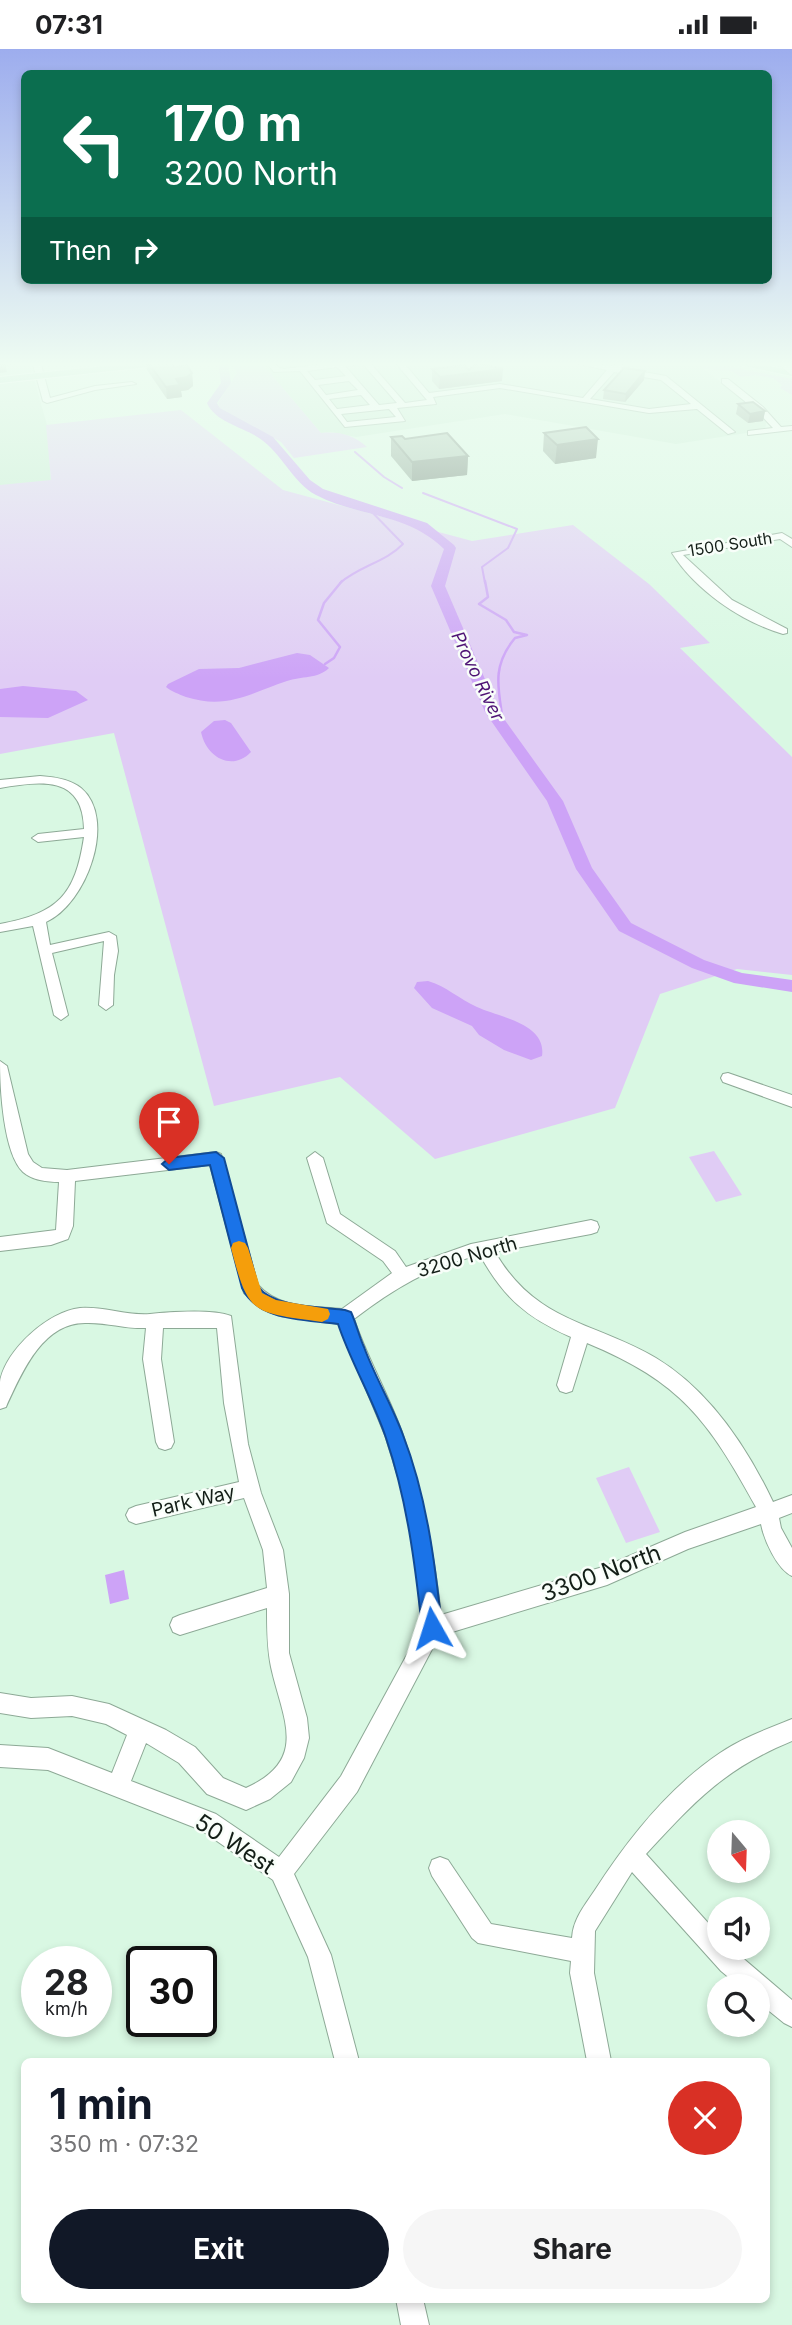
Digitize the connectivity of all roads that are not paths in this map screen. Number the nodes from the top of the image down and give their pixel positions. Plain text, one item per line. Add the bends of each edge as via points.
1 (792, 544) edge
2 (788, 629) edge
3 (792, 639) edge
4 (0, 784) edge
5 (92, 832) junction
6 (38, 838) dead end
7 (39, 920) junction
8 (1, 925) edge
9 (46, 950) junction
10 (106, 1005) dead end
11 (61, 1015) dead end
12 (0, 1066) edge
13 (728, 1078) dead end
14 (792, 1101) edge
15 (315, 1158) dead end
16 (67, 1176) junction
17 (590, 1227) dead end
18 (0, 1244) edge
19 (484, 1248) junction
20 (402, 1276) junction
21 (345, 1317) junction
22 (155, 1320) junction
23 (581, 1333) junction
24 (566, 1385) dead end
25 (0, 1401) edge
26 (165, 1442) dead end
27 (250, 1487) junction
28 (792, 1504) edge
29 (768, 1512) junction
30 (136, 1515) dead end
31 (792, 1566) edge
32 (279, 1594) junction
33 (180, 1625) dead end
34 (432, 1628) junction
35 (0, 1703) edge
36 (140, 1730) junction
37 (792, 1730) edge
38 (0, 1756) edge
39 (118, 1785) junction
40 (631, 1854) junction
41 (440, 1868) dead end
42 (281, 1872) junction
43 (582, 1951) junction
44 (742, 1974) edge
45 (770, 1997) edge
46 (792, 2015) edge
47 (346, 2058) edge
48 (598, 2058) edge
49 (410, 2303) edge
50 (415, 2325) edge

1 - 2 street, 1500 South via 782,536 677,553 726,602
2 - 3 street via 784,635
4 - 5 street via 29,779 80,792
5 - 6 street
5 - 7 street via 71,896 62,908
7 - 8 street
7 - 9 street
9 - 10 street via 109,936 113,945
9 - 11 street
12 - 16 street via 22,1161 32,1171
13 - 14 street
15 - 20 street via 334,1218 388,1256
16 - 18 street via 62,1234
16 - 21 street via 216,1158 256,1298 273,1307
17 - 19 street, 3200 North
19 - 20 street, 3200 North
19 - 23 street via 492,1267 517,1298 546,1318
20 - 21 street, 3200 North
21 - 34 street via 394,1435 411,1490
22 - 25 street via 77,1316 62,1321 33,1345 7,1382
22 - 26 street via 152,1359
22 - 27 street via 225,1321 228,1376
23 - 24 street
23 - 29 street via 636,1355 695,1399 720,1429
27 - 30 street, Park Way
27 - 32 street via 273,1550
28 - 29 street, 3300 North
29 - 31 street via 771,1528
29 - 34 street, 3300 North via 607,1575
32 - 33 street
32 - 36 street via 281,1668 300,1725 297,1751 286,1773 264,1793 246,1799 215,1786 187,1755
34 - 42 street via 349,1784
35 - 36 street via 85,1708
36 - 39 street
37 - 40 street via 753,1746 705,1777
38 - 39 street, 50 West via 48,1759
39 - 42 street, 50 West via 208,1822
40 - 43 street via 584,1928
40 - 44 street
41 - 43 street via 486,1935
42 - 47 street, 50 West via 319,1955
43 - 48 street
45 - 46 street
49 - 50 street

